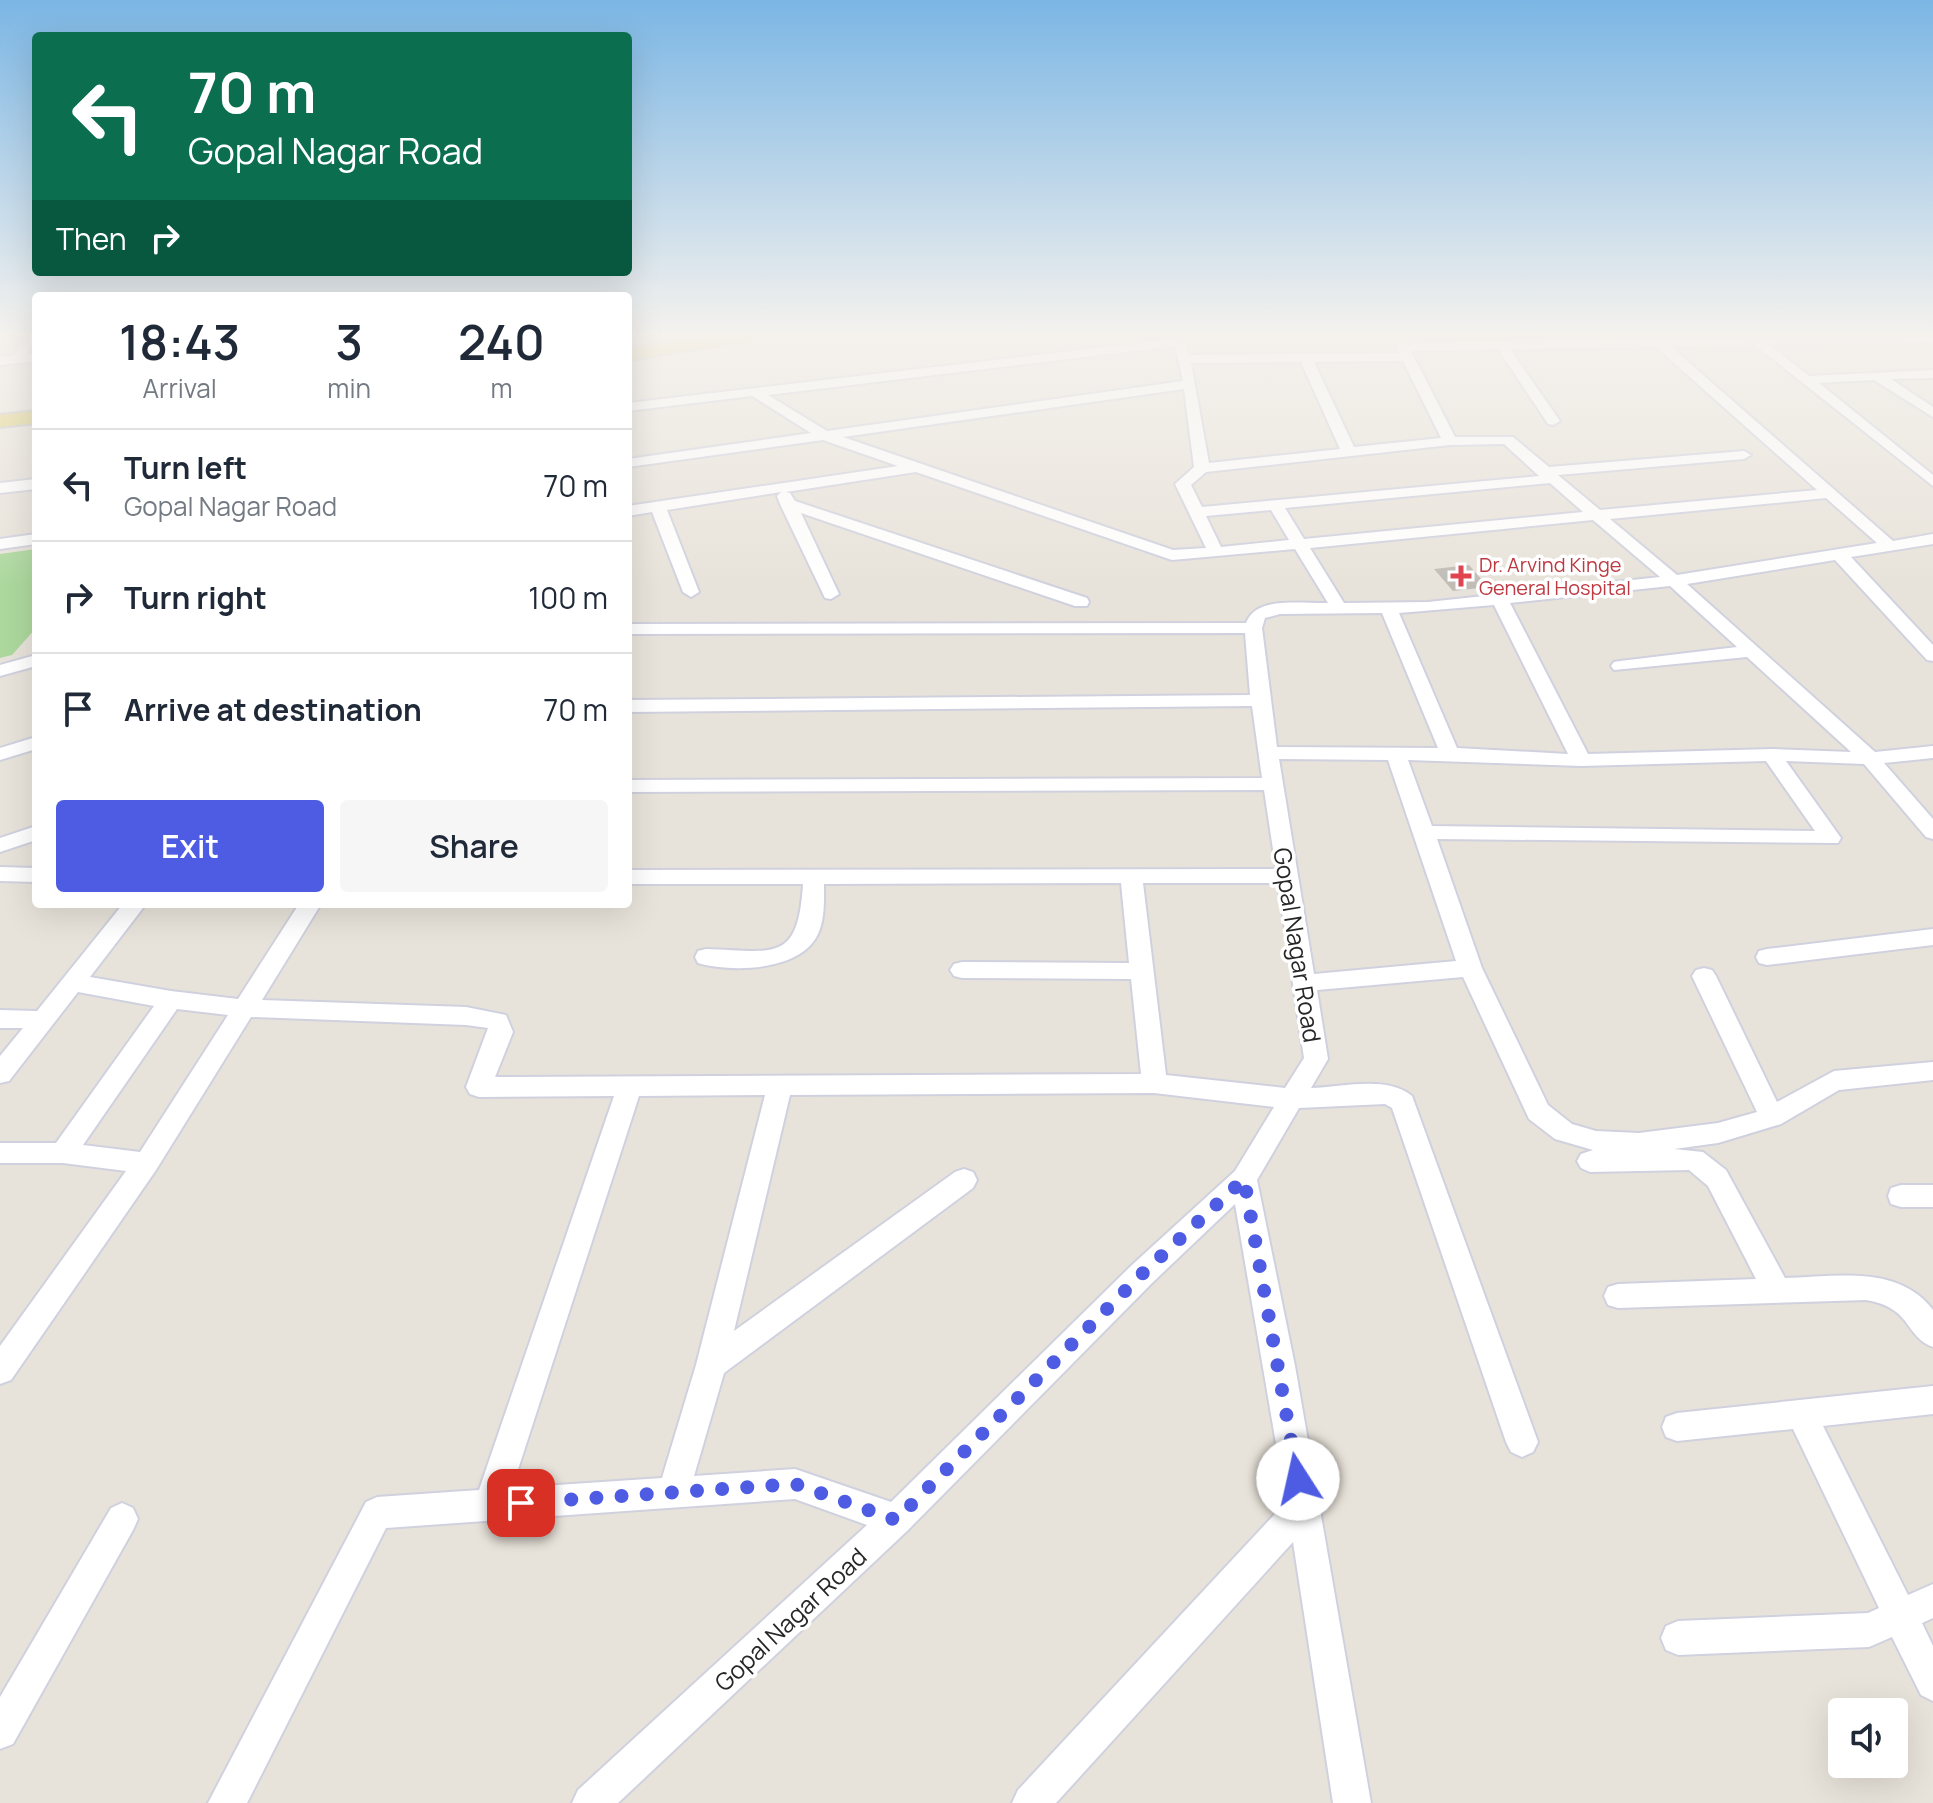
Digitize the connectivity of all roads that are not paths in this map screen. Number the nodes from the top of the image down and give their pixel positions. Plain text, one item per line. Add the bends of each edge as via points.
1 (26, 418) edge
2 (797, 418) edge
3 (951, 418) edge
4 (1195, 418) edge
5 (1334, 418) edge
6 (1438, 418) edge
7 (1551, 418) edge
8 (1744, 418) edge
9 (1853, 418) edge
10 (0, 421) edge
11 (1553, 421) dead end
12 (32, 427) edge
13 (0, 431) edge
14 (826, 436) junction
15 (1450, 441) junction
16 (1349, 452) junction
17 (1744, 455) dead end
18 (632, 462) edge
19 (919, 467) junction
20 (1202, 468) junction
21 (1546, 475) junction
22 (1933, 482) edge
23 (32, 484) edge
24 (0, 488) edge
25 (781, 488) junction
26 (1829, 493) junction
27 (788, 504) junction
28 (1275, 504) junction
29 (658, 507) junction
30 (632, 510) edge
31 (1196, 512) junction
32 (1596, 516) junction
33 (1933, 539) edge
34 (32, 540) edge
35 (0, 544) edge
36 (1300, 544) junction
37 (1890, 546) junction
38 (1216, 552) junction
39 (1839, 554) junction
40 (1674, 581) junction
41 (691, 592) dead end
42 (831, 594) dead end
43 (1500, 600) junction
44 (1081, 602) dead end
45 (1339, 608) junction
46 (1389, 608) junction
47 (1253, 628) junction
48 (632, 629) edge
49 (1751, 651) junction
50 (1933, 656) edge
51 (32, 661) edge
52 (1620, 666) dead end
53 (0, 671) edge
54 (1260, 700) junction
55 (632, 706) edge
56 (32, 744) edge
57 (1933, 752) edge
58 (1268, 753) junction
59 (1396, 753) junction
60 (0, 754) edge
61 (1450, 754) junction
62 (1772, 755) junction
63 (1870, 758) junction
64 (1581, 760) junction
65 (1273, 784) junction
66 (632, 786) edge
67 (1424, 832) junction
68 (1933, 832) edge
69 (32, 834) edge
70 (0, 845) edge
71 (0, 874) edge
72 (32, 875) edge
73 (1131, 876) junction
74 (1288, 876) junction
75 (632, 877) edge
76 (814, 877) junction
77 (132, 908) edge
78 (308, 908) edge
79 (1933, 937) edge
80 (706, 957) dead end
81 (1767, 957) dead end
82 (1470, 968) junction
83 (962, 970) dead end
84 (1142, 971) junction
85 (1704, 976) dead end
86 (74, 983) junction
87 (1304, 983) junction
88 (171, 1000) junction
89 (246, 1008) junction
90 (0, 1019) edge
91 (43, 1020) junction
92 (1933, 1071) edge
93 (0, 1074) edge
94 (1154, 1083) junction
95 (630, 1086) junction
96 (780, 1086) junction
97 (1293, 1099) junction
98 (1772, 1117) junction
99 (0, 1153) edge
100 (63, 1153) junction
101 (1590, 1161) dead end
102 (147, 1163) junction
103 (1244, 1179) junction
104 (964, 1180) dead end
105 (1901, 1196) dead end
106 (1933, 1196) edge
107 (1777, 1291) junction
108 (1618, 1296) dead end
109 (1933, 1334) edge
110 (711, 1365) junction
111 (0, 1370) edge
112 (1933, 1400) edge
113 (1801, 1414) junction
114 (1677, 1427) dead end
115 (1522, 1442) dead end
116 (673, 1493) junction
117 (490, 1506) junction
118 (1303, 1507) junction
119 (122, 1519) dead end
120 (896, 1520) junction
121 (1933, 1601) edge
122 (1899, 1615) junction
123 (1678, 1638) dead end
124 (1933, 1683) edge
125 (0, 1731) edge
126 (1048, 1794) edge
127 (227, 1803) edge
128 (591, 1803) edge
129 (1352, 1803) edge

1 - 10 main road
2 - 14 street
3 - 14 street
4 - 20 street
5 - 16 street
6 - 15 street
7 - 11 street
8 - 26 street
9 - 22 street
12 - 13 main road
14 - 18 street
14 - 19 street
15 - 16 street
15 - 21 street via 1508,440
16 - 20 street
17 - 21 street
19 - 25 street
19 - 38 street via 1172,555
20 - 31 street via 1183,484
21 - 28 street
21 - 32 street
23 - 24 street
25 - 27 street
25 - 29 street
26 - 32 street
26 - 37 street
27 - 42 street
27 - 44 street
28 - 31 street
28 - 36 street
29 - 30 street
29 - 41 street
31 - 38 street
32 - 36 street
32 - 40 street
33 - 37 street
34 - 35 street
36 - 38 street
36 - 45 street
37 - 39 street
39 - 40 street
39 - 50 street
40 - 43 street
40 - 49 street
43 - 46 street
43 - 64 street
45 - 46 street
45 - 47 street via 1263,611
46 - 61 street
47 - 48 street
47 - 54 street, Gopal Nagar Road
49 - 52 street
49 - 63 street
51 - 53 street
54 - 55 street
54 - 58 street, Gopal Nagar Road
56 - 60 street
57 - 63 street
58 - 59 street
58 - 65 street, Gopal Nagar Road
59 - 61 street
59 - 67 street
61 - 64 street
62 - 63 street
62 - 64 street
62 - 67 street via 1831,838
63 - 68 street
65 - 66 street
65 - 74 street, Gopal Nagar Road
67 - 82 street
69 - 70 street
71 - 72 street
73 - 74 street
73 - 76 street
73 - 84 street
74 - 87 street, Gopal Nagar Road
75 - 76 street
76 - 80 street via 807,935 793,949 773,957
77 - 86 street
78 - 89 street
79 - 81 street
82 - 87 street
82 - 98 street via 1538,1112 1564,1132 1596,1141 1639,1143 1718,1133
83 - 84 street
84 - 94 street
85 - 98 street
86 - 88 street
86 - 91 street
87 - 97 street, Gopal Nagar Road via 1316,1059
88 - 89 street
88 - 100 street
89 - 95 street via 498,1021 501,1032 479,1087
89 - 102 street
90 - 91 street
91 - 93 street
92 - 98 street via 1834,1081
94 - 96 street
94 - 97 street
95 - 96 street
95 - 117 street
96 - 110 street
97 - 103 street, Gopal Nagar Road
97 - 115 street via 1385,1094 1403,1103
99 - 100 street
100 - 102 street
101 - 107 street via 1694,1159 1717,1178
102 - 111 street
103 - 118 street
103 - 120 street, Gopal Nagar Road
104 - 110 street
105 - 106 street
107 - 108 street
107 - 109 street via 1887,1291 1914,1305
110 - 116 street
112 - 113 street
113 - 114 street
113 - 122 street
116 - 117 street
116 - 120 street via 795,1484
117 - 127 street via 377,1513
118 - 126 street
118 - 129 street
119 - 125 street
120 - 128 street, Gopal Nagar Road
121 - 122 street
122 - 123 street via 1869,1630
122 - 124 street

